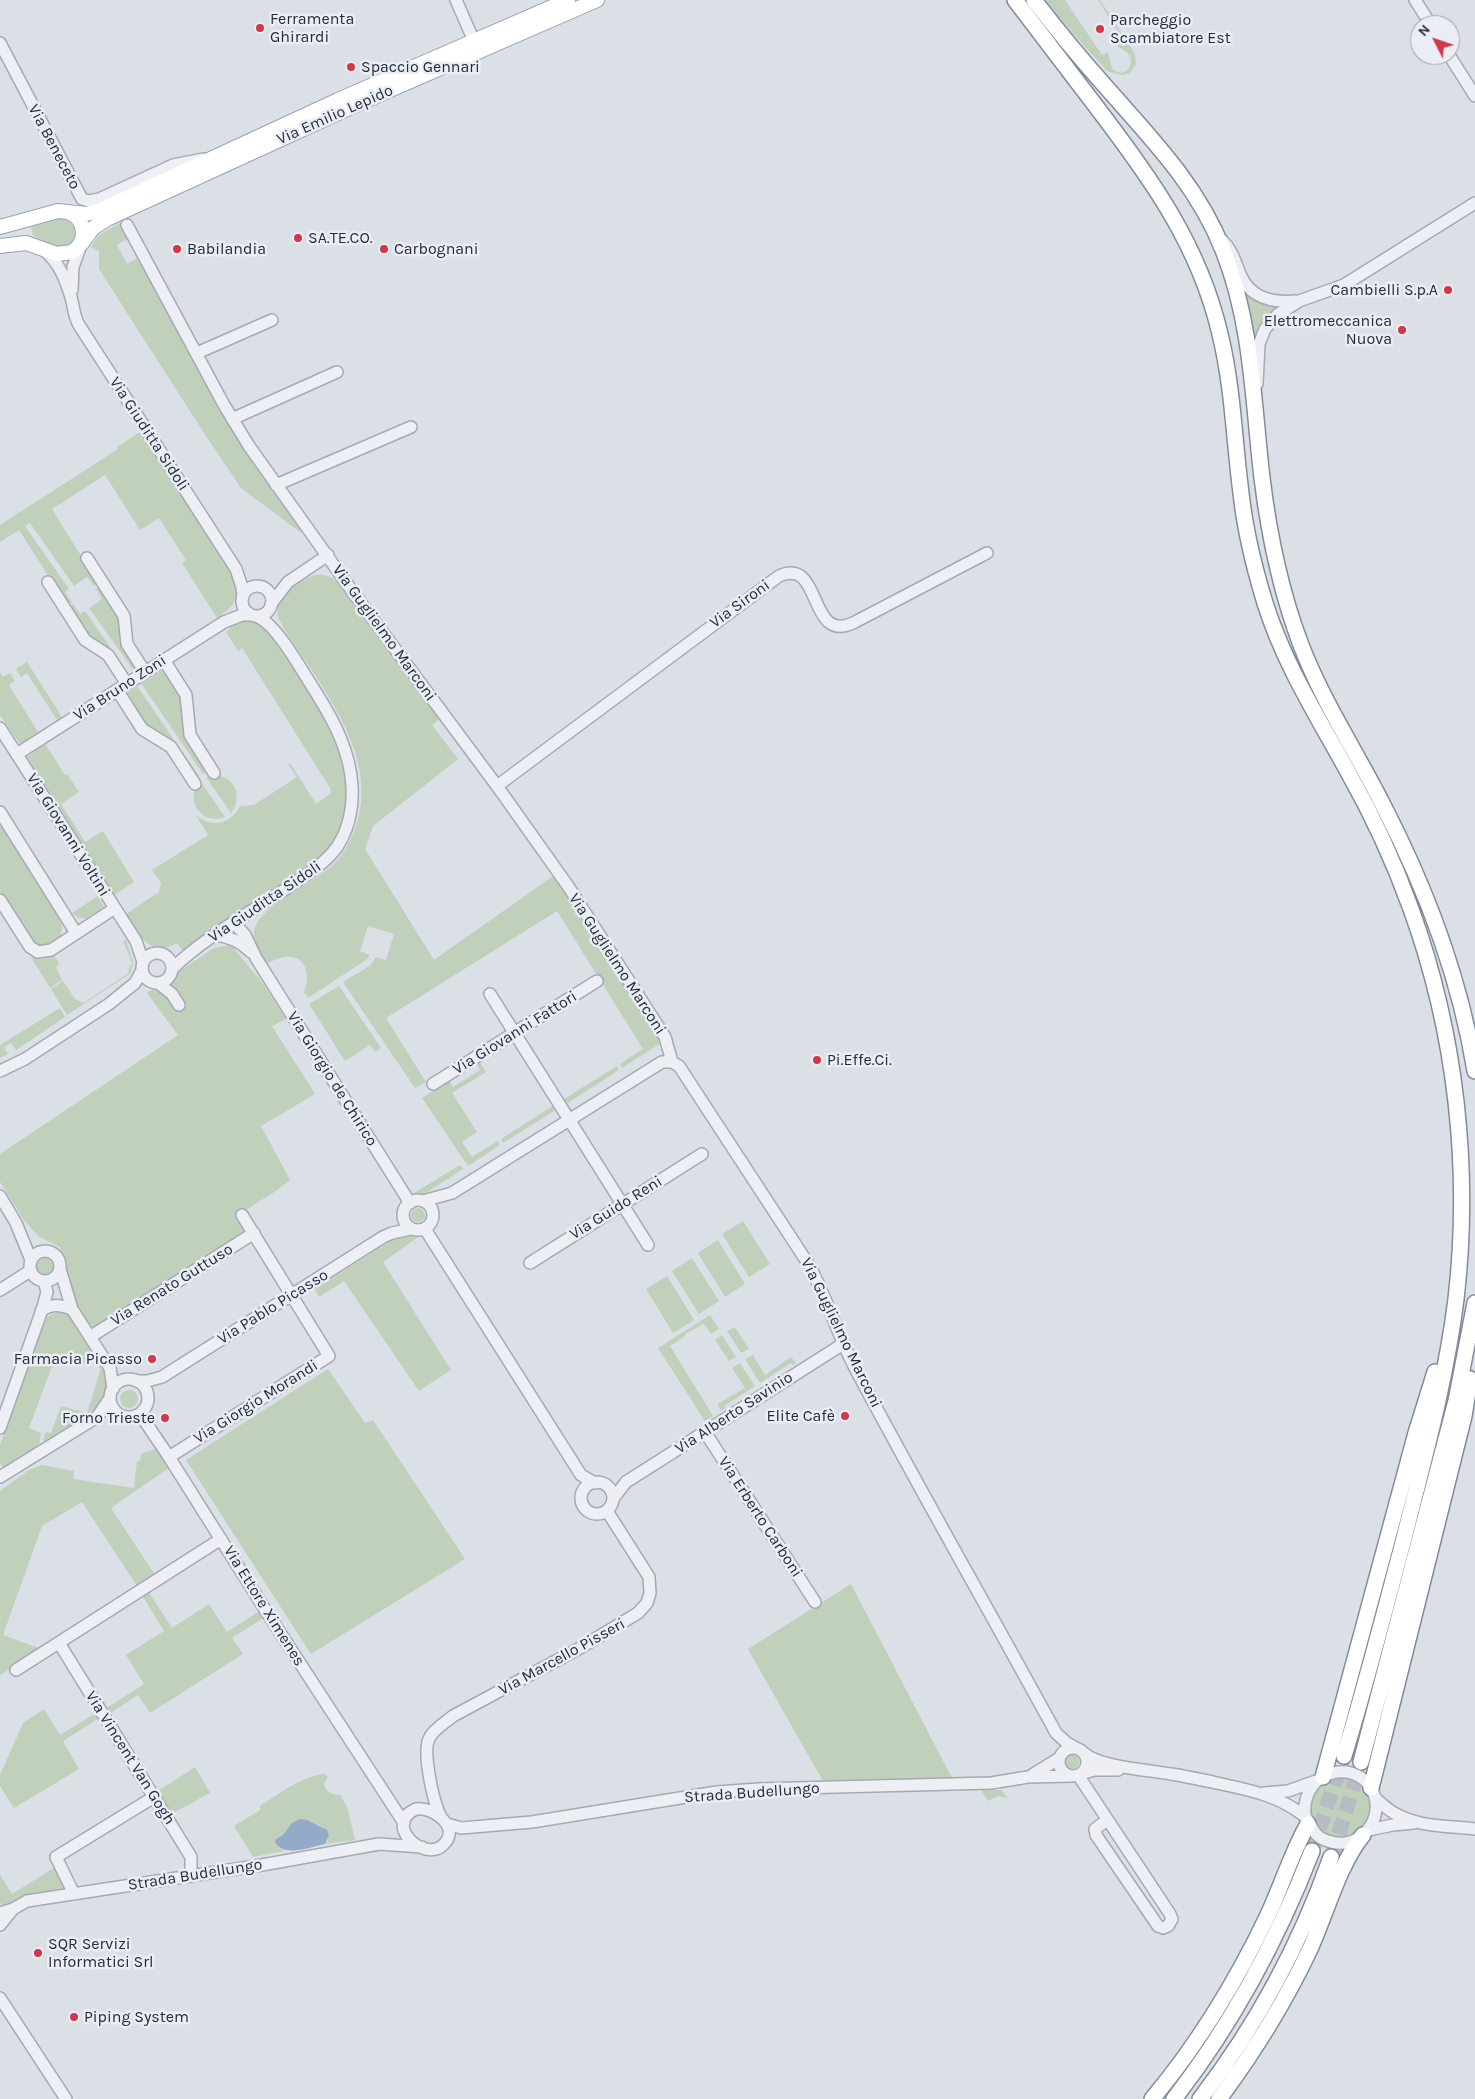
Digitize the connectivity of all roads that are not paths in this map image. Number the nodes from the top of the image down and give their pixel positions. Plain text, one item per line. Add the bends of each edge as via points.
1 (456, 0) edge
2 (568, 0) edge
3 (597, 0) edge
4 (1015, 0) edge
5 (1034, 0) edge
6 (1416, 0) edge
7 (1425, 15) edge
8 (474, 41) junction
9 (0, 43) edge
10 (1456, 65) edge
11 (1475, 96) edge
12 (222, 154) junction
13 (1475, 204) edge
14 (64, 211) junction
15 (128, 225) dead end
16 (0, 227) edge
17 (1216, 233) junction
18 (82, 243) junction
19 (0, 246) edge
20 (38, 246) junction
21 (70, 296) junction
22 (1299, 301) junction
23 (272, 320) dead end
24 (197, 352) junction
25 (337, 372) dead end
26 (1253, 396) junction
27 (232, 419) junction
28 (411, 427) dead end
29 (276, 485) junction
30 (987, 553) dead end
31 (328, 556) junction
32 (87, 558) dead end
33 (236, 569) junction
34 (48, 582) dead end
35 (288, 582) junction
36 (260, 587) junction
37 (243, 598) junction
38 (271, 604) junction
39 (253, 615) junction
40 (224, 622) junction
41 (278, 633) junction
42 (164, 660) junction
43 (145, 672) junction
44 (122, 687) junction
45 (0, 728) edge
46 (17, 754) junction
47 (214, 773) dead end
48 (195, 784) dead end
49 (497, 786) junction
50 (0, 812) edge
51 (0, 900) edge
52 (115, 908) junction
53 (257, 908) junction
54 (234, 923) junction
55 (76, 933) junction
56 (216, 935) junction
57 (136, 941) junction
58 (192, 951) junction
59 (161, 954) junction
60 (254, 955) junction
61 (143, 966) junction
62 (171, 973) junction
63 (597, 980) dead end
64 (154, 982) junction
65 (490, 994) dead end
66 (109, 1004) junction
67 (514, 1033) junction
68 (672, 1062) junction
69 (1, 1071) edge
70 (1475, 1071) edge
71 (433, 1084) dead end
72 (569, 1120) junction
73 (702, 1154) dead end
74 (1462, 1192) junction
75 (452, 1193) junction
76 (0, 1196) edge
77 (423, 1201) junction
78 (410, 1203) junction
79 (622, 1204) junction
80 (403, 1214) junction
81 (242, 1215) dead end
82 (433, 1218) junction
83 (16, 1223) junction
84 (411, 1229) junction
85 (425, 1229) junction
86 (254, 1233) junction
87 (383, 1237) junction
88 (648, 1245) dead end
89 (43, 1251) junction
90 (530, 1263) dead end
91 (31, 1265) junction
92 (60, 1269) junction
93 (44, 1281) junction
94 (0, 1290) edge
95 (292, 1295) junction
96 (1475, 1303) edge
97 (72, 1308) junction
98 (41, 1311) junction
99 (90, 1337) junction
100 (843, 1344) junction
101 (1475, 1351) edge
102 (110, 1368) junction
103 (162, 1377) junction
104 (132, 1380) junction
105 (112, 1393) junction
106 (148, 1400) junction
107 (140, 1414) junction
108 (119, 1415) junction
109 (97, 1417) junction
110 (0, 1428) edge
111 (705, 1432) junction
112 (169, 1457) junction
113 (2, 1474) edge
114 (581, 1474) junction
115 (626, 1482) junction
116 (600, 1484) junction
117 (583, 1492) junction
118 (613, 1499) junction
119 (607, 1511) junction
120 (221, 1539) junction
121 (815, 1602) dead end
122 (59, 1643) junction
123 (16, 1670) dead end
124 (1055, 1732) junction
125 (1080, 1750) junction
126 (1344, 1756) tunnel mouth
127 (1059, 1757) junction
128 (1360, 1762) tunnel mouth
129 (1129, 1768) junction
130 (1077, 1775) junction
131 (1027, 1778) junction
132 (1320, 1778) junction
133 (433, 1786) junction
134 (1263, 1793) junction
135 (1373, 1793) junction
136 (154, 1797) junction
137 (387, 1799) junction
138 (414, 1810) junction
139 (1107, 1820) junction
140 (1307, 1820) junction
141 (444, 1821) junction
142 (1423, 1823) junction
143 (404, 1827) junction
144 (478, 1827) junction
145 (1475, 1829) edge
146 (1366, 1833) junction
147 (379, 1844) junction
148 (442, 1846) junction
149 (422, 1847) junction
150 (1312, 1851) tunnel mouth
151 (1331, 1857) tunnel mouth
152 (191, 1876) junction
153 (74, 1894) junction
154 (13, 1909) junction
155 (0, 1913) edge
156 (0, 1925) edge
157 (0, 1998) edge
158 (66, 2099) edge
159 (1152, 2099) edge
160 (1174, 2099) edge
161 (1200, 2099) edge
162 (1219, 2099) edge

1 - 8 street
2 - 8 main road, Via Emilio Lepido
3 - 18 main road, Via Emilio Lepido via 358,104 107,220 93,228
4 - 74 highway via 1152,181 1183,234 1204,281 1226,360 1243,514 1266,604 1294,676 1384,843 1430,969 1452,1070
5 - 17 highway via 1178,170
6 - 7 street
8 - 12 main road, Via Emilio Lepido
9 - 12 street, Via Beneceto via 84,200 103,198 177,164
10 - 11 street
12 - 14 main road, Via Emilio Lepido via 98,211 86,214
13 - 22 street via 1344,285
14 - 16 main road, Via Emilio Lepido
14 - 18 main road via 76,216 81,223
15 - 24 street, Via Guglielmo Marconi
17 - 22 street via 1229,247 1242,279 1255,294 1276,302
17 - 26 highway via 1239,299
18 - 20 main road, Via Emilio Lepido via 76,250 65,254 52,253
18 - 21 street, Via Giuditta Sidoli via 74,264
19 - 20 main road, Via Emilio Lepido via 21,243
20 - 21 street, Via Giuditta Sidoli via 62,270
21 - 33 street, Via Giuditta Sidoli via 79,325
22 - 26 street via 1274,317 1263,333 1258,347 1258,378
23 - 24 street
24 - 27 street, Via Guglielmo Marconi
25 - 27 street
26 - 70 highway via 1268,527 1288,607 1318,683 1391,820 1425,896 1453,973
27 - 29 street, Via Guglielmo Marconi
28 - 29 street
29 - 31 street, Via Guglielmo Marconi
30 - 49 street, Via Sironi via 842,627 827,622 801,577 790,573 779,576
31 - 35 street
31 - 49 street, Via Guglielmo Marconi
32 - 43 street via 124,616 127,644
33 - 36 street, Via Giuditta Sidoli
33 - 37 street, Via Giuditta Sidoli
34 - 44 street via 85,640 108,655
35 - 36 street
35 - 38 street
36 - 37 street via 249,589
36 - 38 street via 269,592
37 - 39 street via 244,607
37 - 40 street, Via Bruno Zoni
38 - 39 street via 266,613
38 - 41 street, Via Giuditta Sidoli
39 - 40 street, Via Bruno Zoni via 242,615
39 - 41 street, Via Giuditta Sidoli
40 - 42 street, Via Bruno Zoni
41 - 53 street, Via Giuditta Sidoli via 339,733 349,766 352,801 346,831 331,855
42 - 43 street, Via Bruno Zoni
42 - 47 street via 186,695 190,735
43 - 44 street, Via Bruno Zoni
44 - 46 street, Via Bruno Zoni
44 - 48 street via 142,729 171,747
45 - 46 street, Via Giovanni Voltini
46 - 52 street, Via Giovanni Voltini
49 - 68 street, Via Guglielmo Marconi via 568,886 665,1037
50 - 55 street
51 - 55 street via 35,951 48,951
52 - 55 street
52 - 57 street, Via Giovanni Voltini
53 - 54 street, Via Giuditta Sidoli
53 - 60 street, Via Giorgio de Chirico via 249,929
54 - 56 street, Via Giuditta Sidoli
54 - 60 street via 240,939
56 - 58 street, Via Giuditta Sidoli
56 - 60 street, Via Giorgio de Chirico via 232,938
57 - 59 street, Via Giovanni Voltini via 147,950
57 - 61 street, Via Giovanni Voltini
58 - 59 street, Via Giuditta Sidoli via 177,957
58 - 62 street, Via Giuditta Sidoli
59 - 61 street, Via Giuditta Sidoli via 150,955
59 - 62 street via 170,961
60 - 78 street, Via Giorgio de Chirico
61 - 64 street via 146,978
61 - 66 street, Via Giuditta Sidoli via 135,983
62 - 64 street, Via Giuditta Sidoli
62 - 64 street via 176,1000
63 - 67 street, Via Giovanni Fattori
64 - 66 street, Via Giuditta Sidoli
65 - 67 street
66 - 69 street, Via Giuditta Sidoli
67 - 71 street, Via Giovanni Fattori
67 - 72 street
68 - 72 street via 658,1065
68 - 100 street, Via Guglielmo Marconi via 688,1076 810,1265
72 - 75 street
72 - 79 street
73 - 79 street, Via Guido Reni
74 - 126 highway via 1456,1296 1440,1394
74 - 132 highway via 1453,1235 1445,1321 1436,1371
75 - 77 street
75 - 82 street
76 - 83 street
77 - 78 street
77 - 82 street via 431,1208
78 - 80 street
79 - 88 street
79 - 90 street, Via Guido Reni
80 - 84 street via 405,1224
80 - 87 street, Via Pablo Picasso
81 - 86 street, Via Giorgio Morandi
82 - 85 street
83 - 89 street
83 - 91 street
84 - 85 street
84 - 87 street, Via Pablo Picasso
85 - 114 street
86 - 95 street, Via Giorgio Morandi
86 - 99 street, Via Renato Guttuso
87 - 95 street, Via Pablo Picasso
89 - 91 street via 36,1254
89 - 92 street via 56,1256
91 - 93 street via 34,1277
91 - 94 street
92 - 93 street via 56,1276
92 - 97 street
93 - 97 street
93 - 98 street via 47,1292
95 - 103 street, Via Pablo Picasso
95 - 112 street, Via Giorgio Morandi via 329,1356
96 - 128 highway via 1456,1401
97 - 98 street via 48,1306
97 - 99 street
98 - 110 street
99 - 102 street
100 - 111 street, Via Alberto Savinio
100 - 124 street, Via Guglielmo Marconi
101 - 135 highway via 1464,1416
102 - 104 street
102 - 105 street
103 - 104 street, Via Pablo Picasso
103 - 106 street, Via Pablo Picasso
104 - 105 street, Via Pablo Picasso via 119,1383
104 - 106 street via 145,1388
105 - 108 street via 112,1407
105 - 109 street, Via Pablo Picasso
106 - 107 street, Via Pablo Picasso
107 - 108 street, Via Pablo Picasso via 130,1417
107 - 112 street, Via Ettore Ximenes
108 - 109 street, Via Pablo Picasso
109 - 113 street, Via Pablo Picasso
111 - 115 street, Via Alberto Savinio
111 - 121 street, Via Erberto Carboni
112 - 120 street, Via Ettore Ximenes
114 - 116 street
114 - 117 street
115 - 116 street
115 - 118 street
116 - 117 street
116 - 118 street via 612,1492
117 - 119 street via 582,1503 588,1511 598,1514
118 - 119 street
119 - 133 street, Via Marcello Pisseri via 649,1577 647,1603 638,1613 586,1645 453,1716 438,1728 428,1739 426,1754
120 - 122 street
120 - 137 street, Via Ettore Ximenes
122 - 123 street
122 - 136 street, Via Vincent Van Gogh
124 - 125 street, Via Guglielmo Marconi
124 - 127 street, Via Guglielmo Marconi
125 - 127 street, Strada Budellungo via 1066,1749
125 - 129 street, Strada Budellungo via 1095,1760
125 - 130 street via 1087,1765
127 - 130 street via 1061,1771
127 - 131 street, Strada Budellungo
129 - 130 street, Strada Budellungo via 1095,1770
129 - 134 street, Strada Budellungo
130 - 131 street, Strada Budellungo
130 - 139 street
131 - 144 street, Strada Budellungo via 990,1783 717,1792 532,1822
132 - 134 street, Strada Budellungo via 1288,1791
132 - 135 street, Strada Budellungo via 1335,1772 1349,1773 1361,1778
132 - 140 street via 1308,1791
133 - 138 street via 426,1799
133 - 141 street, Via Marcello Pisseri via 437,1809
134 - 140 street, Strada Budellungo
135 - 142 street, Strada Budellungo via 1394,1814
135 - 146 street via 1376,1815
136 - 152 street, Via Vincent Van Gogh via 191,1857
136 - 153 street via 56,1857
137 - 138 street
137 - 143 street, Via Ettore Ximenes
138 - 141 street, Strada Budellungo via 425,1809
138 - 143 street
139 - 139 street via 1171,1916 1172,1922 1168,1926 1158,1926 1096,1835 1095,1829
140 - 146 street, Strada Budellungo via 1319,1836 1334,1843 1350,1842
140 - 159 highway via 1268,1914 1236,1977 1194,2045
141 - 144 street, Strada Budellungo via 461,1828
141 - 148 street via 448,1836
142 - 145 street, Strada Budellungo
142 - 146 street, Strada Budellungo via 1393,1824
143 - 147 street, Strada Budellungo
143 - 149 street via 410,1840
144 - 148 street, Strada Budellungo
146 - 162 highway via 1346,1863 1309,1951 1280,2006
147 - 149 street, Strada Budellungo
147 - 152 street, Strada Budellungo
148 - 149 street, Strada Budellungo via 431,1850
150 - 160 highway via 1251,1985 1219,2038
151 - 161 highway via 1300,1935 1274,1988 1238,2048
152 - 153 street, Strada Budellungo
153 - 154 street, Strada Budellungo via 27,1901
154 - 155 street, Strada Budellungo
154 - 156 street, Strada Budellungo
157 - 158 street

